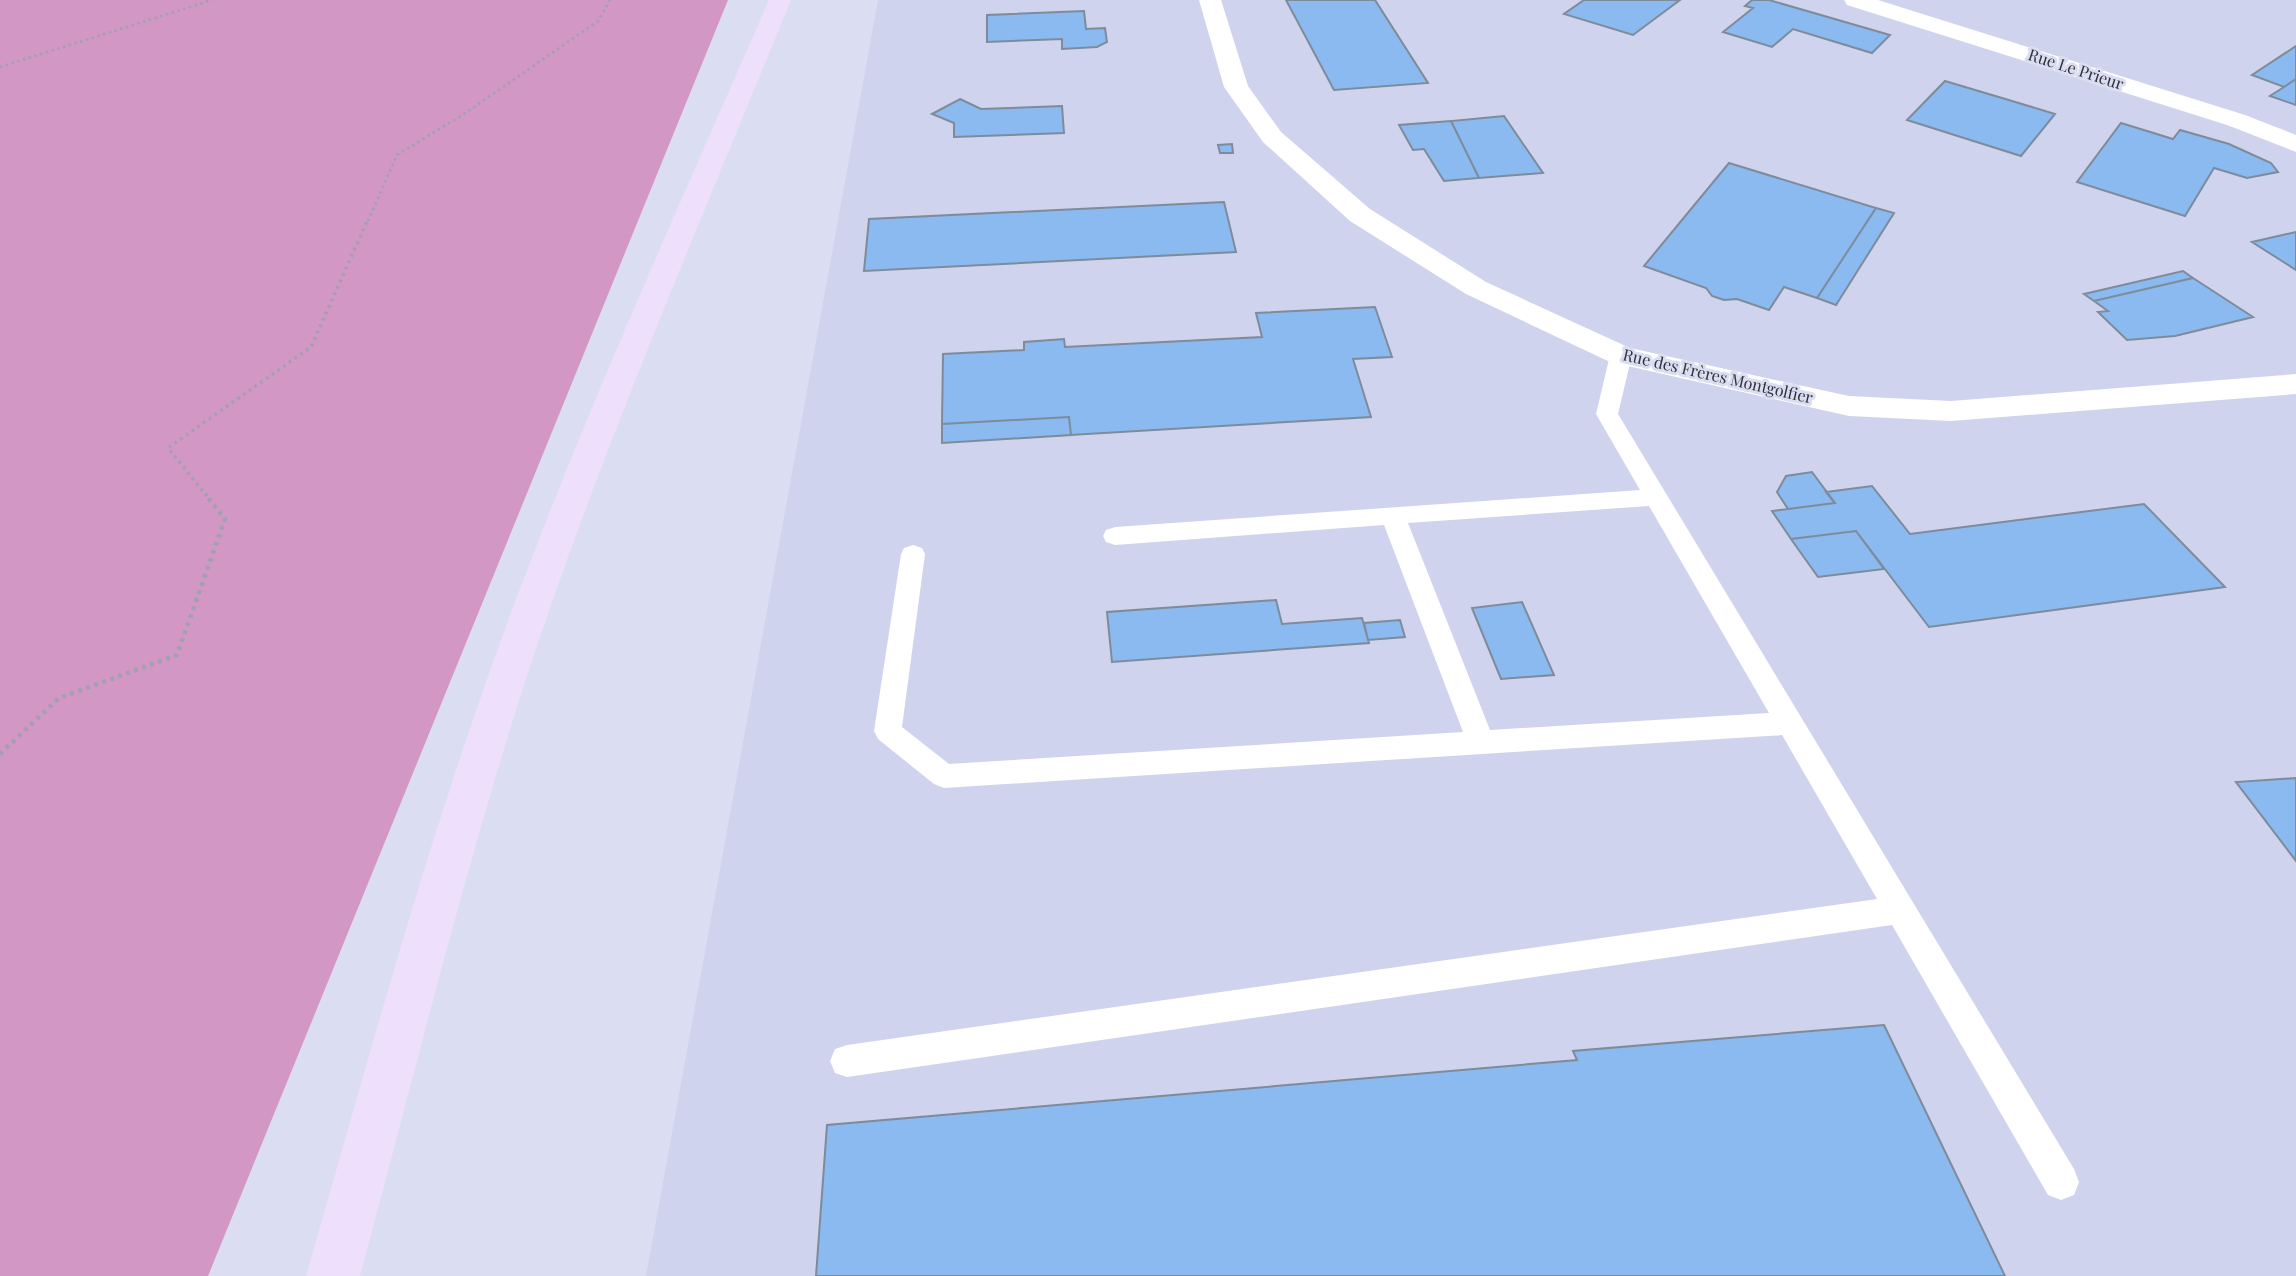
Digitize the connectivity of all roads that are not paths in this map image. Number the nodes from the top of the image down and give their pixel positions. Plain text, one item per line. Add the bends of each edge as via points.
1 (780, 0) edge
2 (1210, 0) edge
3 (1855, 0) edge
4 (2296, 144) edge
5 (1621, 355) junction
6 (2296, 384) edge
7 (1657, 497) junction
8 (1393, 516) junction
9 (1115, 536) dead end
10 (914, 554) dead end
11 (1791, 723) junction
12 (1481, 742) junction
13 (1900, 910) junction
14 (846, 1061) dead end
15 (2061, 1182) dead end
16 (333, 1276) edge

1 - 16 main road via 601,425 504,687 432,920
2 - 5 street, Rue des Frères Montgolfier via 1236,87 1272,137 1360,215 1476,288
3 - 4 street, Rue Le Prieur via 2236,120
5 - 6 street, Rue des Frères Montgolfier via 1849,406 1938,410
5 - 7 lane via 1607,414
7 - 8 lane
7 - 11 lane
8 - 9 lane
8 - 12 lane
10 - 12 lane via 888,731 944,776
11 - 12 lane
11 - 13 lane
13 - 14 lane
13 - 15 lane

